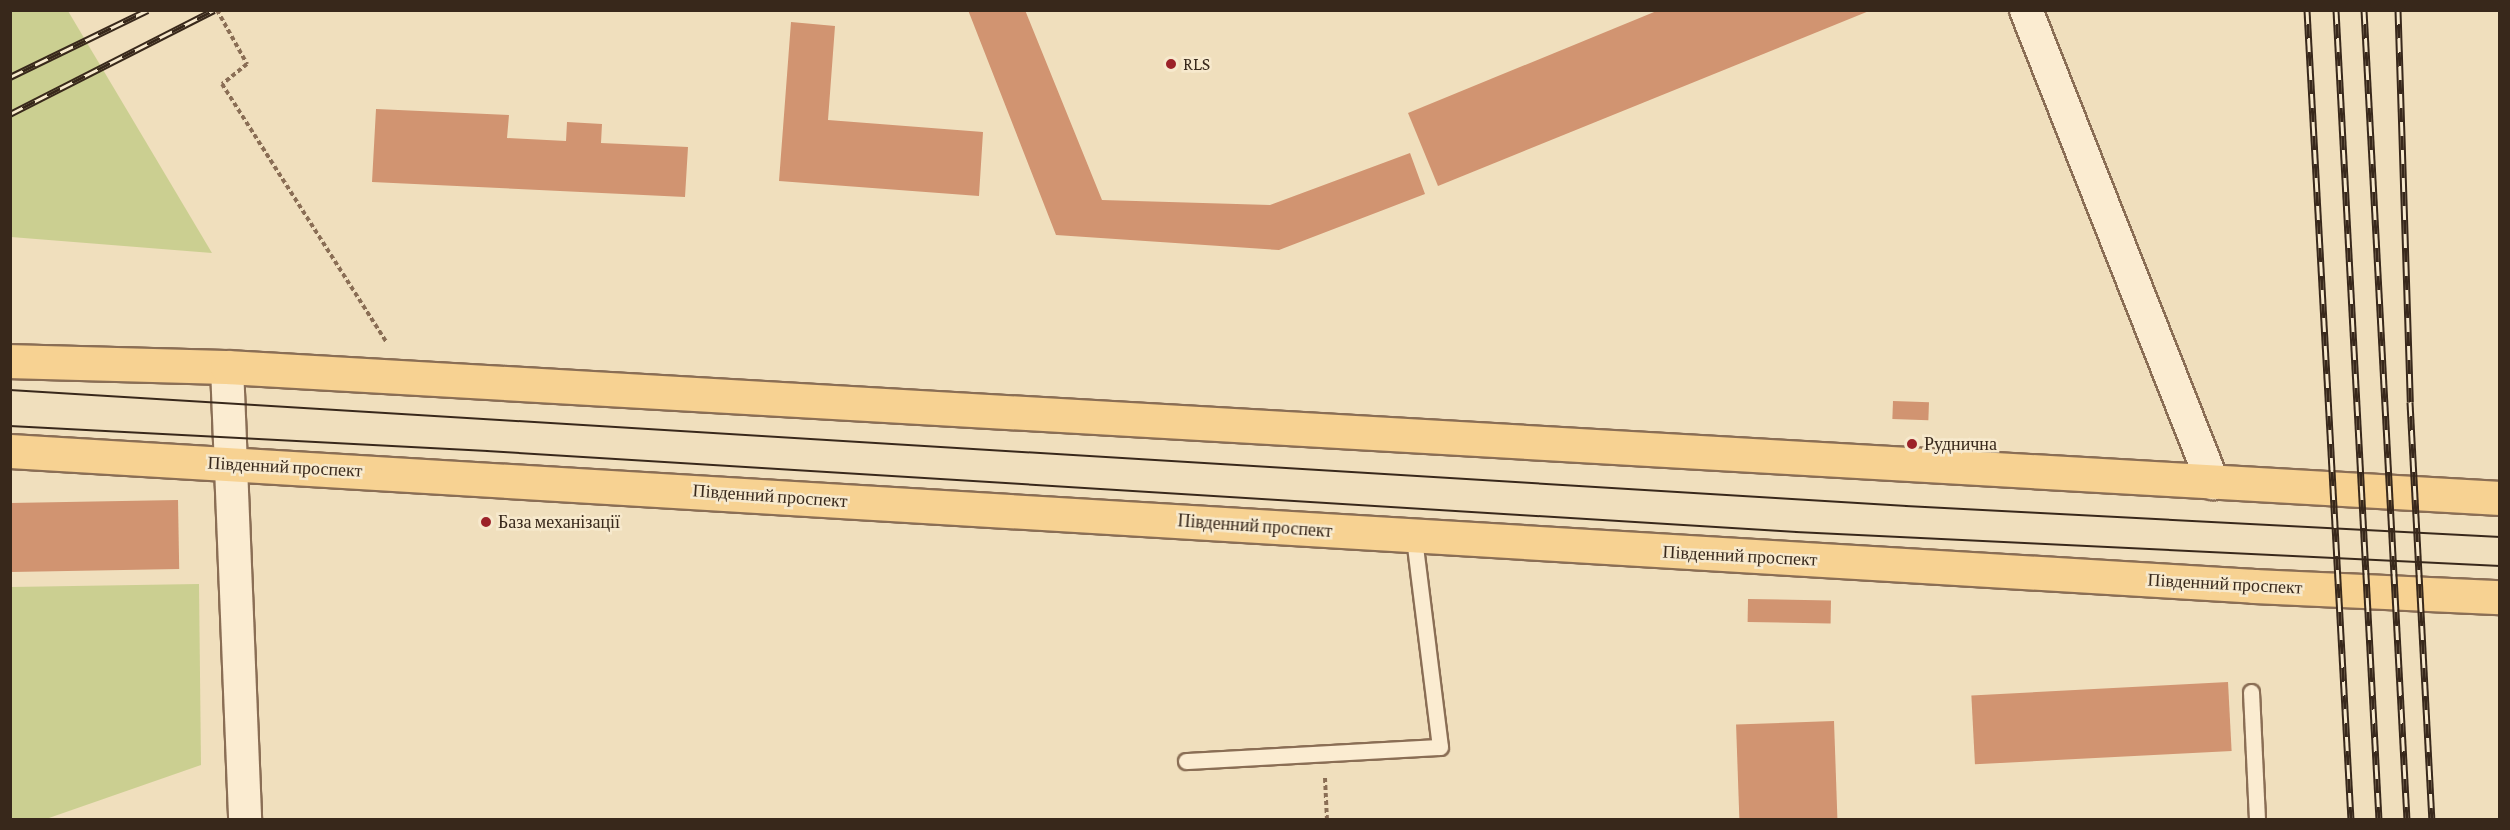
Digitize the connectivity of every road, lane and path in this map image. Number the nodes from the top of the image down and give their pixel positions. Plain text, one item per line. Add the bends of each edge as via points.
1 (217, 10) edge
2 (2026, 10) edge
3 (10, 361) edge
4 (227, 367) junction
5 (409, 377) junction
6 (10, 451) edge
7 (232, 464) junction
8 (2213, 483) junction
9 (2499, 498) edge
10 (1414, 537) junction
11 (2499, 597) edge
12 (2252, 692) dead end
13 (1323, 754) junction
14 (1186, 761) dead end
15 (245, 819) edge
16 (1327, 819) edge
17 (2257, 819) edge

1 - 5 path via 247,64 222,84
2 - 8 street
3 - 4 main road
4 - 5 main road
4 - 7 street
5 - 8 main road
6 - 7 main road, Південний проспект
7 - 10 main road, Південний проспект
7 - 15 street
8 - 9 main road
10 - 11 main road, Південний проспект
10 - 13 lane via 1440,747
12 - 17 lane
13 - 14 lane
13 - 16 path

